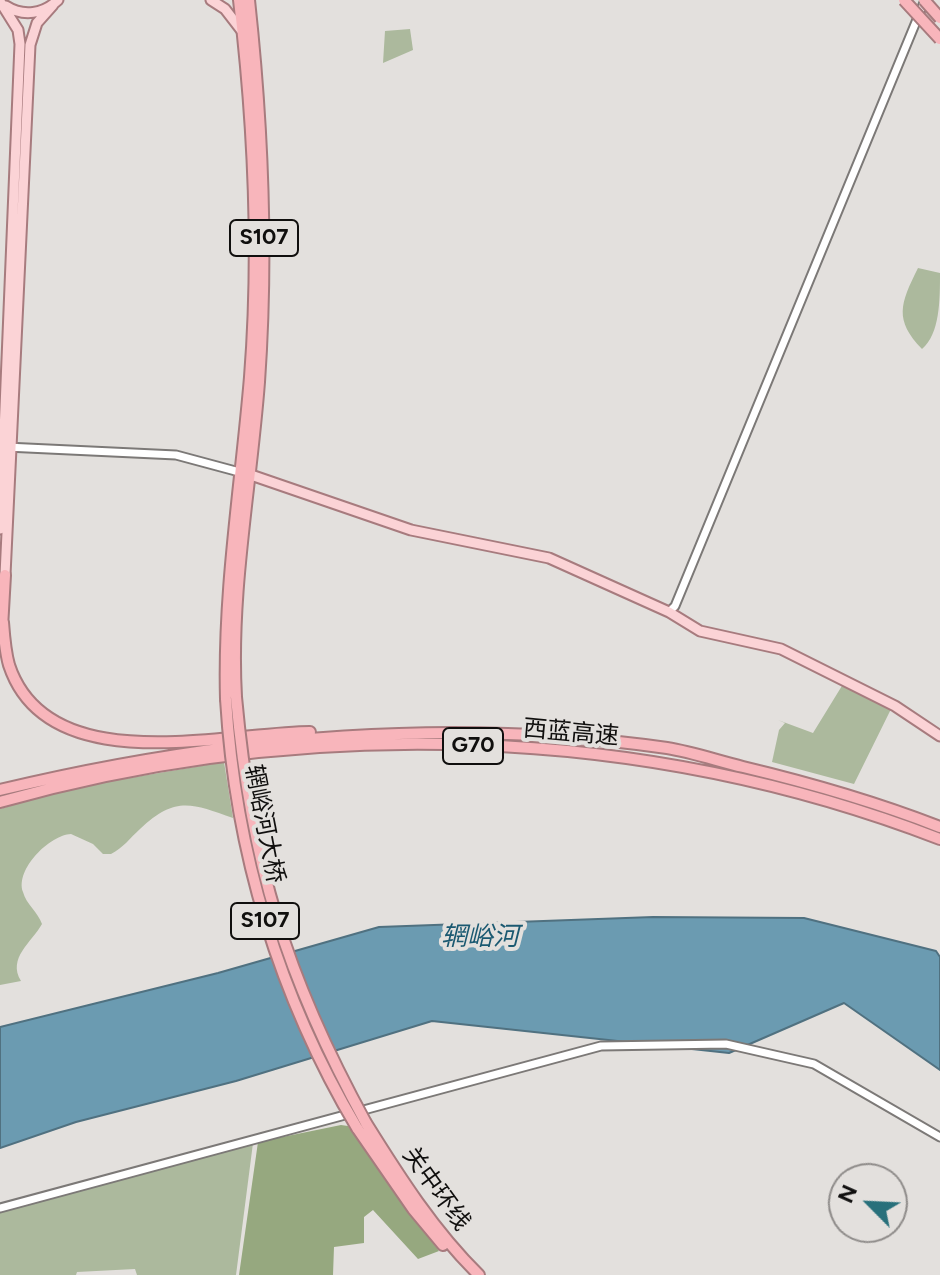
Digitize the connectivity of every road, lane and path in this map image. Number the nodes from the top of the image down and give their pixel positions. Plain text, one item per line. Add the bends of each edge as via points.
1 (211, 0) edge
2 (239, 0) edge
3 (249, 0) edge
4 (904, 0) edge
5 (924, 0) edge
6 (1, 3) edge
7 (56, 3) edge
8 (940, 18) edge
9 (244, 33) junction
10 (940, 39) edge
11 (5, 447) edge
12 (245, 474) junction
13 (0, 529) edge
14 (5, 575) joint
15 (669, 612) junction
16 (3, 622) junction
17 (0, 646) edge
18 (404, 736) junction
19 (940, 736) edge
20 (0, 790) edge
21 (0, 802) edge
22 (940, 827) edge
23 (940, 839) edge
24 (361, 1125) junction
25 (940, 1137) edge
26 (0, 1208) edge
27 (471, 1275) edge
28 (479, 1275) edge

1 - 9 main road
2 - 9 highway, S107
3 - 12 highway, S107 via 265,188 259,380
4 - 10 highway, bridge
5 - 8 highway, bridge
5 - 15 street
6 - 7 main road via 26,13
6 - 11 main road via 18,30 20,44
7 - 11 main road via 37,23 29,53
9 - 12 highway, S107 via 256,231
11 - 12 street via 176,455
11 - 13 main road
11 - 14 main road
12 - 15 main road via 411,530 549,558
12 - 24 highway, 辋峪河大桥 / S107, bridge via 231,698 252,830 270,901 312,1019
14 - 16 highway
15 - 19 main road via 700,631 781,649 895,706
16 - 17 highway
16 - 18 highway via 9,663 20,688 48,717 79,733 137,741 287,732
18 - 20 highway, 西蓝高速 / G70 via 201,749
18 - 22 highway, 西蓝高速 / G70 via 566,738 670,749 809,784
21 - 23 highway, 西蓝高速 / G70 via 116,774 247,754 345,746 567,749 777,786
24 - 27 highway, 关中环线 / S107 via 413,1209
24 - 28 highway, 关中环线 / S107
25 - 26 street via 814,1064 726,1044 601,1046

